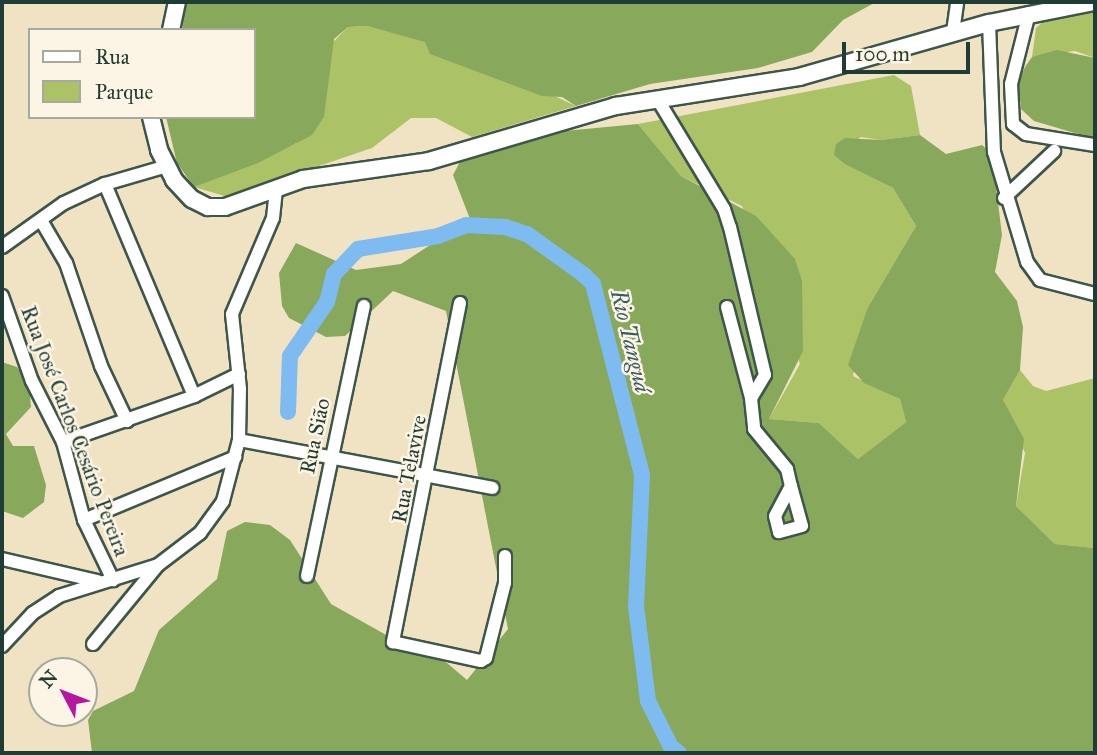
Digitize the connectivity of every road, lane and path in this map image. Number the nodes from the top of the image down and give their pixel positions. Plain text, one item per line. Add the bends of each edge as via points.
1 (177, 2) edge
2 (957, 2) edge
3 (1093, 2) edge
4 (1029, 13) junction
5 (989, 23) junction
6 (171, 28) edge
7 (953, 32) junction
8 (658, 100) junction
9 (152, 119) edge
10 (1095, 145) edge
11 (1054, 151) dead end
12 (167, 166) junction
13 (105, 184) junction
14 (276, 189) junction
15 (1004, 198) junction
16 (41, 222) junction
17 (2, 247) edge
18 (1095, 294) edge
19 (2, 296) edge
20 (460, 303) dead end
21 (364, 306) dead end
22 (727, 307) dead end
23 (239, 374) junction
24 (194, 396) junction
25 (751, 398) junction
26 (127, 421) junction
27 (239, 440) junction
28 (63, 442) junction
29 (235, 457) junction
30 (329, 457) junction
31 (427, 477) junction
32 (791, 486) dead end
33 (493, 488) dead end
34 (84, 520) junction
35 (505, 556) dead end
36 (2, 559) edge
37 (158, 565) junction
38 (307, 576) dead end
39 (113, 580) junction
40 (99, 582) junction
41 (93, 644) dead end
42 (2, 646) edge

1 - 6 main road
2 - 7 street
3 - 4 main road
4 - 5 main road
4 - 10 street via 1011,84 1013,124 1026,134
5 - 7 main road
5 - 15 street via 989,99
7 - 8 main road via 799,77
8 - 14 main road via 554,122 429,161 338,172
8 - 25 street via 727,218 765,375
9 - 12 main road
11 - 15 street
12 - 13 street
12 - 14 main road via 192,199 208,207 225,207
13 - 16 street via 64,203
13 - 24 street
14 - 23 street via 273,218 232,314
15 - 18 street via 1032,274 1064,289
16 - 17 street
16 - 26 street via 66,263 101,366
19 - 28 street, Rua José Carlos Cesário Pereira via 32,381
20 - 31 street, Rua Telavive
21 - 30 street, Rua Sião
22 - 25 street
23 - 24 street
23 - 27 street
24 - 26 street
25 - 32 street via 754,429 787,469
26 - 28 street
27 - 29 street
27 - 30 street
28 - 34 street, Rua José Carlos Cesário Pereira
29 - 34 street
29 - 37 street via 223,501 200,533
30 - 31 street
30 - 38 street, Rua Sião
31 - 33 street
31 - 35 street, Rua Telavive via 393,642 481,661 489,653 503,595
34 - 39 street, Rua José Carlos Cesário Pereira
36 - 40 street
37 - 39 street
37 - 41 street
39 - 40 street
40 - 42 street via 59,596 33,613

